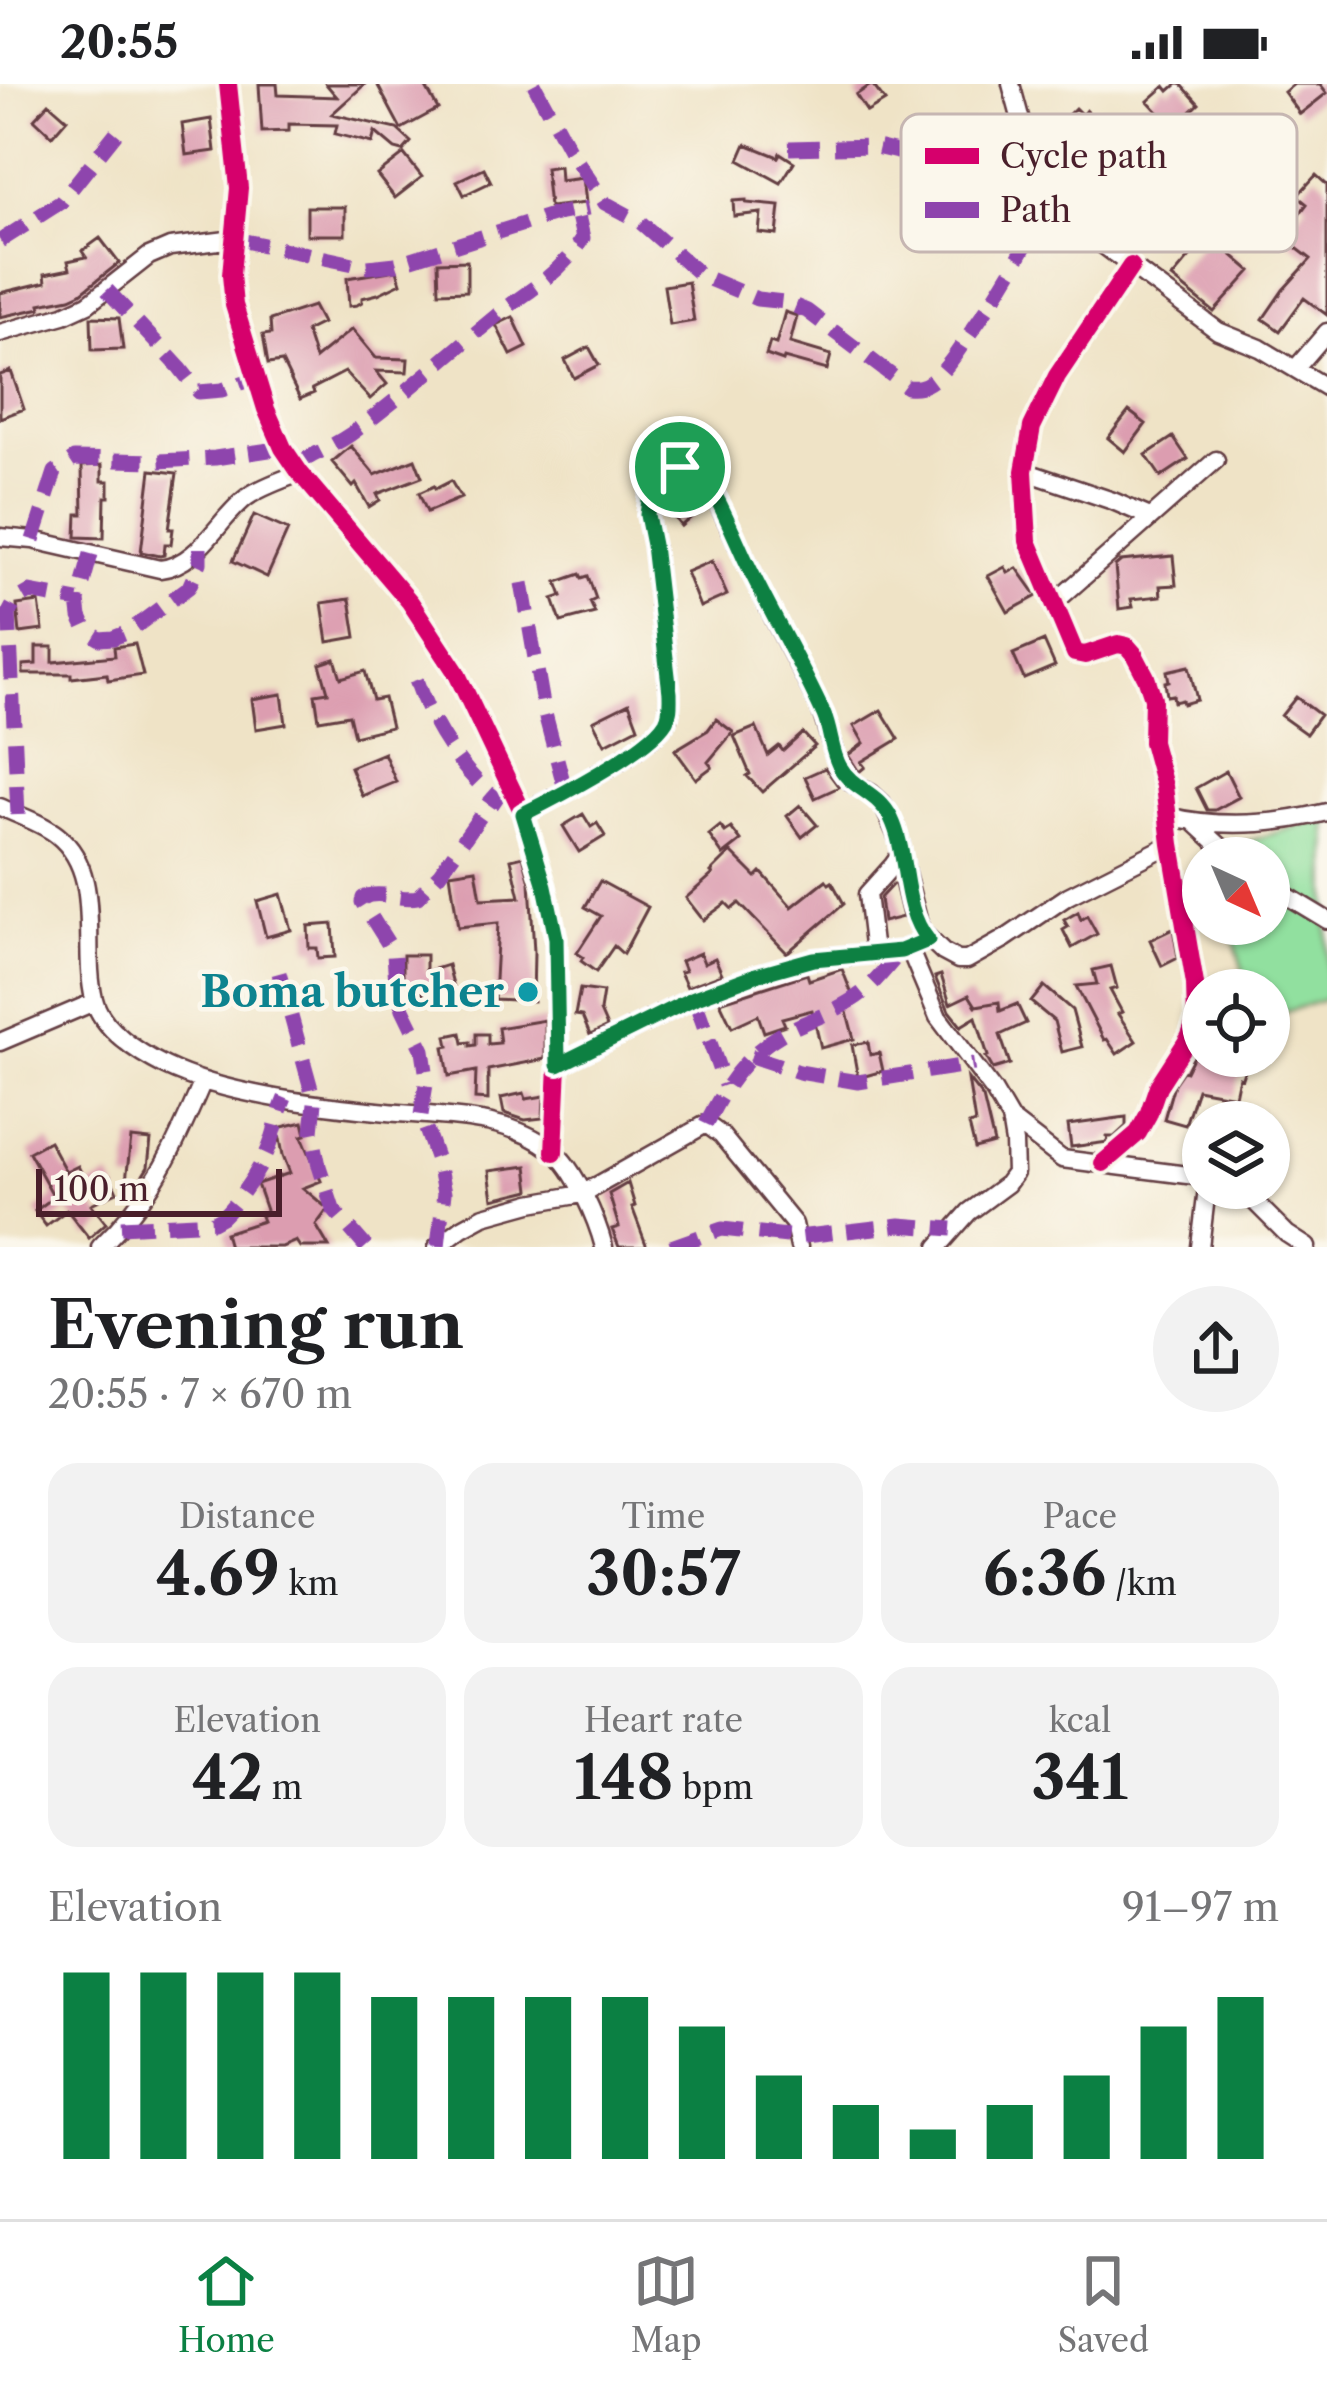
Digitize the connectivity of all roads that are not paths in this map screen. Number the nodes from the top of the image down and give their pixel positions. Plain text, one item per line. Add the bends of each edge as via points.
1 (228, 84) edge
2 (1010, 84) edge
3 (1019, 114) edge
4 (235, 239) junction
5 (1112, 252) edge
6 (1131, 266) junction
7 (0, 332) edge
8 (1327, 332) edge
9 (1296, 368) junction
10 (1327, 388) edge
11 (1216, 460) dead end
12 (1024, 472) junction
13 (300, 473) junction
14 (1150, 518) junction
15 (0, 537) edge
16 (1053, 604) junction
17 (0, 807) edge
18 (1327, 812) edge
19 (523, 814) junction
20 (1167, 816) junction
21 (1195, 823) junction
22 (1210, 837) edge
23 (1171, 844) junction
24 (901, 854) junction
25 (1290, 898) edge
26 (1327, 920) edge
27 (928, 940) junction
28 (909, 948) junction
29 (874, 953) junction
30 (94, 1001) junction
31 (0, 1042) edge
32 (558, 1065) junction
33 (203, 1081) junction
34 (1010, 1119) junction
35 (554, 1152) junction
36 (1103, 1163) junction
37 (1182, 1174) edge
38 (582, 1194) junction
39 (1205, 1209) edge
40 (1262, 1209) edge
41 (100, 1247) edge
42 (437, 1247) edge
43 (604, 1247) edge
44 (799, 1247) edge
45 (938, 1247) edge
46 (1200, 1247) edge
47 (1307, 1247) edge

1 - 4 street via 239,188
2 - 3 street
4 - 7 street via 170,247 88,304
4 - 13 street via 234,305 266,409
5 - 6 street
6 - 9 street via 1217,331
6 - 12 street via 1057,376 1032,427
8 - 9 street
9 - 10 street
11 - 14 street
12 - 14 street
12 - 16 street via 1028,541
13 - 15 street via 252,493 172,568
13 - 19 street via 436,639
14 - 16 street
16 - 20 street via 1080,656 1118,644 1134,654 1153,698
17 - 30 street via 56,834 82,867
18 - 21 street
19 - 24 street via 666,722 670,693 647,515 664,475 692,467 715,496 820,707 838,765 882,803
19 - 32 street via 556,938
20 - 21 street
20 - 23 street
21 - 22 street
23 - 27 street via 967,960
23 - 36 street via 1196,1020 1138,1133
24 - 27 street
24 - 29 street via 867,894
25 - 26 street
27 - 28 street
28 - 29 street
28 - 34 street via 938,1017
29 - 32 street via 756,975
30 - 31 street
30 - 33 street via 126,1042
32 - 35 street
33 - 35 street via 310,1103 495,1124
33 - 41 street via 154,1184
34 - 36 street via 1062,1159
34 - 45 street via 1015,1173
35 - 38 street
36 - 37 street
38 - 42 street via 484,1216
38 - 43 street
38 - 44 street via 706,1124 794,1224
39 - 46 street
40 - 47 street

